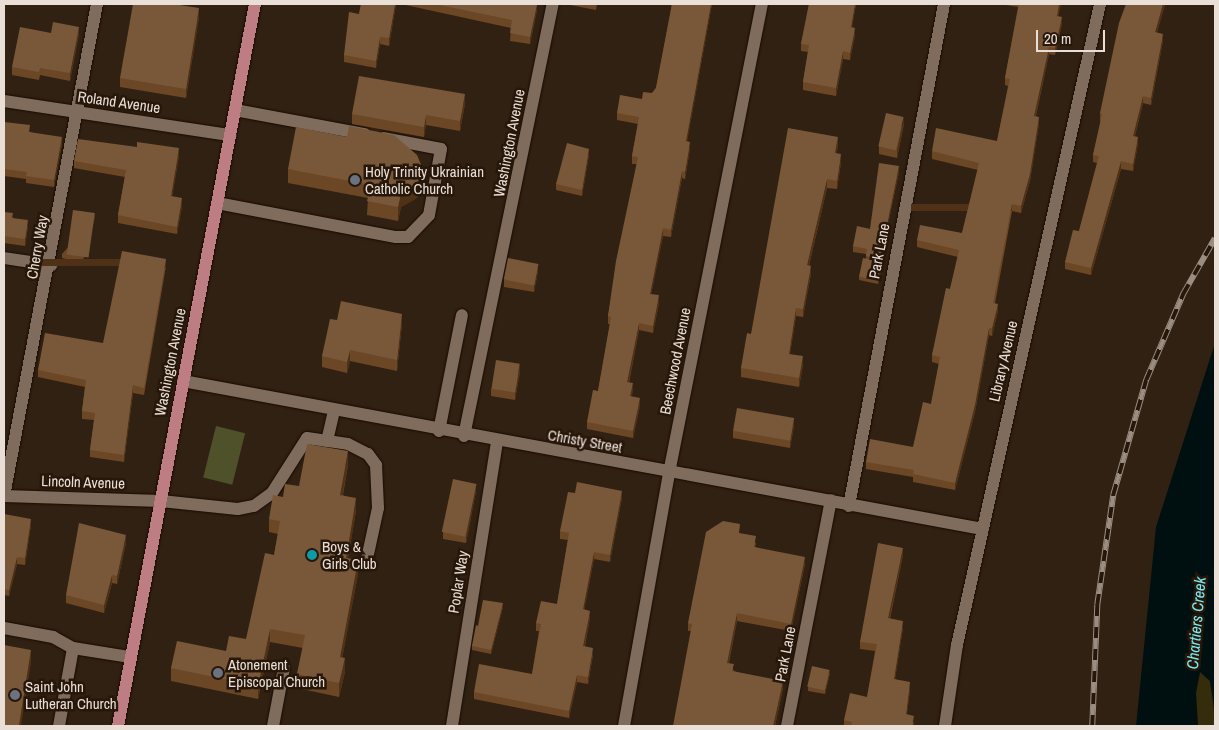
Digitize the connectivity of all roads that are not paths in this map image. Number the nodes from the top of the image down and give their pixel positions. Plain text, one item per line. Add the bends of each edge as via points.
1 (98, 4) edge
2 (255, 4) edge
3 (553, 4) edge
4 (762, 4) edge
5 (944, 4) edge
6 (1100, 4) edge
7 (4, 102) edge
8 (235, 110) junction
9 (77, 112) junction
10 (230, 135) junction
11 (217, 203) junction
12 (4, 258) edge
13 (51, 265) junction
14 (462, 315) dead end
15 (183, 381) junction
16 (334, 410) junction
17 (439, 430) junction
18 (464, 436) junction
19 (327, 441) junction
20 (497, 442) junction
21 (669, 473) junction
22 (4, 496) edge
23 (161, 500) junction
24 (831, 500) junction
25 (849, 506) junction
26 (982, 529) junction
27 (367, 558) dead end
28 (4, 628) edge
29 (74, 648) junction
30 (130, 657) junction
31 (284, 668) dead end
32 (59, 726) edge
33 (118, 726) edge
34 (273, 726) edge
35 (452, 726) edge
36 (624, 726) edge
37 (787, 726) edge
38 (945, 726) edge

1 - 9 street, Cherry Way
2 - 8 main road, Washington Avenue
3 - 18 street, Washington Avenue
4 - 21 street, Beechwood Avenue
5 - 25 street, Park Lane
6 - 26 street, Library Avenue
7 - 9 street, Roland Avenue
8 - 10 main road, Washington Avenue
8 - 11 street via 441,149 429,215 408,237 396,238
9 - 10 street, Roland Avenue
9 - 13 street, Cherry Way
10 - 11 main road, Washington Avenue
11 - 15 main road, Washington Avenue
12 - 13 street
13 - 22 street, Cherry Way
14 - 17 street
15 - 16 street, Christy Street
15 - 23 main road, Washington Avenue
16 - 17 street, Christy Street
16 - 19 street
17 - 18 street, Christy Street
18 - 20 street, Christy Street
19 - 23 street, Lincoln Avenue via 307,438 272,493 254,506 223,509
19 - 27 street via 348,444 368,454 376,465 378,508
20 - 21 street, Christy Street
20 - 35 street, Poplar Way
21 - 24 street, Christy Street
21 - 36 street, Beechwood Avenue
22 - 23 street, Lincoln Avenue
23 - 30 main road, Washington Avenue
24 - 25 street, Christy Street
24 - 37 street, Park Lane
25 - 26 street, Christy Street
26 - 38 street, Library Avenue via 957,645
28 - 29 street via 53,637
29 - 30 street
29 - 32 street
30 - 33 main road, Washington Avenue
31 - 34 street

